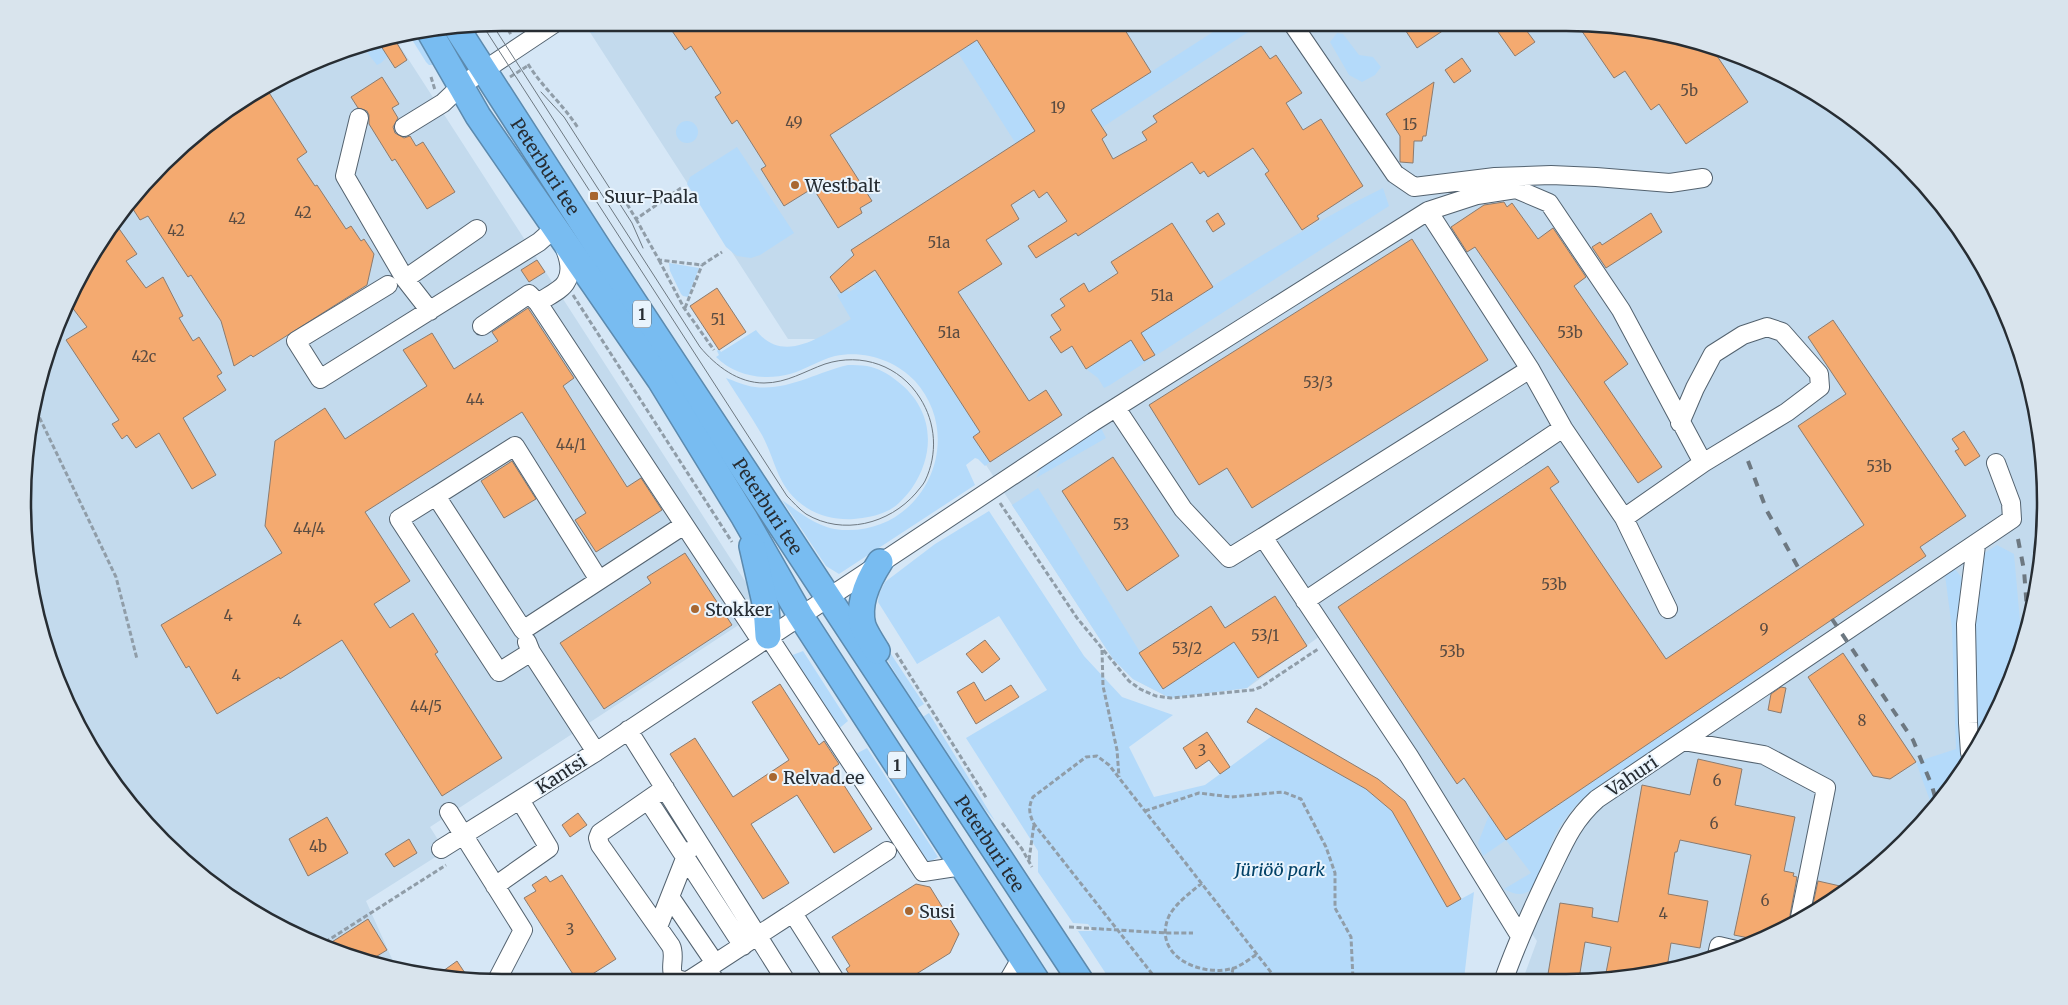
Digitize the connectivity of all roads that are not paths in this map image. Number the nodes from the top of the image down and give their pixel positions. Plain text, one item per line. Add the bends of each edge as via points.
1 (545, 31) edge
2 (1298, 31) edge
3 (461, 33) edge
4 (432, 36) edge
5 (496, 75) junction
6 (462, 85) junction
7 (359, 118) dead end
8 (404, 127) dead end
9 (1704, 178) dead end
10 (1428, 211) junction
11 (556, 227) junction
12 (477, 229) dead end
13 (405, 279) junction
14 (388, 285) dead end
15 (538, 303) junction
16 (430, 310) junction
17 (482, 326) dead end
18 (1530, 369) junction
19 (1116, 408) junction
20 (1680, 423) junction
21 (1563, 428) junction
22 (1703, 463) junction
23 (1996, 463) dead end
24 (436, 496) junction
25 (744, 517) junction
26 (1624, 518) junction
27 (684, 525) junction
28 (1263, 537) junction
29 (1976, 545) junction
30 (880, 562) junction
31 (600, 580) junction
32 (827, 597) junction
33 (1305, 601) junction
34 (1668, 609) dead end
35 (800, 614) junction
36 (524, 630) junction
37 (765, 638) junction
38 (531, 652) junction
39 (909, 721) junction
40 (628, 730) junction
41 (1683, 741) junction
42 (1969, 745) edge
43 (596, 752) junction
44 (665, 788) junction
45 (520, 800) junction
46 (648, 800) junction
47 (449, 812) dead end
48 (463, 835) junction
49 (694, 835) junction
50 (888, 851) dead end
51 (444, 857) road end
52 (685, 857) junction
53 (962, 866) junction
54 (495, 886) junction
55 (670, 897) junction
56 (1801, 911) edge
57 (788, 916) junction
58 (658, 928) junction
59 (1520, 936) junction
60 (750, 941) junction
61 (1022, 957) junction
62 (713, 971) edge
63 (500, 974) edge
64 (674, 974) edge
65 (779, 974) edge
66 (829, 974) edge
67 (1012, 974) edge
68 (1032, 974) edge
69 (1088, 974) edge
70 (1506, 974) edge

1 - 5 street
2 - 9 street via 1395,174 1414,187 1495,177 1551,175 1670,183
3 - 5 highway, Peterburi tee / 1
4 - 6 highway, Peterburi tee / 1
5 - 6 street
5 - 32 highway, Peterburi tee / 1 via 594,241
6 - 8 street via 443,103
6 - 11 highway, Peterburi tee / 1 via 478,116
7 - 13 street via 344,176
10 - 18 street
10 - 19 street, Kantsi
10 - 20 street, Kantsi via 1477,195 1516,190 1549,203 1621,310
11 - 15 street via 570,266 566,284
11 - 16 street via 539,242
11 - 25 highway, Peterburi tee / 1 via 660,380
12 - 13 street
13 - 16 street
14 - 16 street via 296,341 320,379
15 - 17 street via 529,294
15 - 27 street
18 - 21 street
18 - 28 street
19 - 28 street via 1183,509 1229,558
19 - 30 street, Kantsi
20 - 22 street, Kantsi
20 - 22 street via 1713,354 1743,335 1767,326 1782,332 1819,374 1820,387 1787,412
21 - 26 street
21 - 33 street
22 - 26 street
23 - 29 street, Vahuri via 2011,503 2012,520
24 - 31 street via 515,446 553,517
24 - 36 street
24 - 38 street via 399,520 499,672
25 - 35 highway, Peterburi tee / 1
25 - 37 highway via 765,600
26 - 34 street
27 - 31 street
27 - 37 street
28 - 33 street
29 - 41 street, Vahuri
29 - 42 street via 1966,624
30 - 32 street, Kantsi
30 - 39 highway via 866,590 863,626
31 - 36 street
32 - 35 street, Kantsi
32 - 39 highway, Peterburi tee / 1
33 - 59 street via 1408,756
35 - 37 street, Kantsi
35 - 53 highway, Peterburi tee / 1
36 - 38 street
37 - 40 street, Kantsi
37 - 53 street via 923,872
38 - 43 street
39 - 69 highway, Peterburi tee / 1
40 - 43 street, Kantsi
40 - 44 street
41 - 56 street via 1764,755 1826,788
41 - 59 street, Vahuri via 1582,812 1563,843
43 - 45 street, Kantsi
44 - 46 street
44 - 49 street
45 - 48 street, Kantsi
45 - 54 street via 549,848
46 - 52 street
46 - 58 street via 600,833 598,838
47 - 48 street
48 - 51 street, Kantsi
48 - 54 street
49 - 52 street
49 - 60 street
50 - 57 street
52 - 55 street
52 - 60 street
53 - 61 highway, Peterburi tee / 1
54 - 63 street via 523,930
55 - 58 street
55 - 62 street
57 - 60 street
57 - 66 street via 796,918
58 - 64 street via 674,951
59 - 70 street, Vahuri
60 - 62 street
60 - 65 street
61 - 67 street
61 - 68 highway, Peterburi tee / 1

